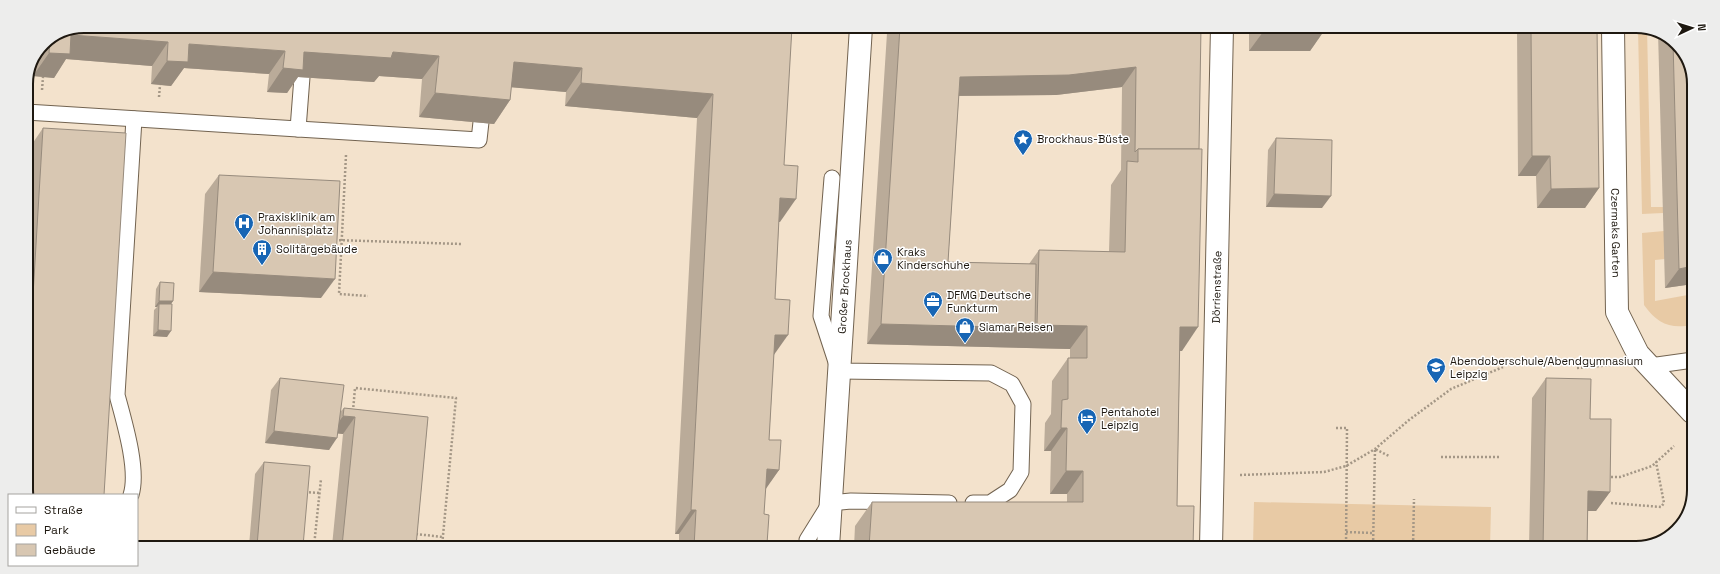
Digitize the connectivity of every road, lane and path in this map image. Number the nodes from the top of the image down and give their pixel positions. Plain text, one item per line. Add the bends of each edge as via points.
1 (861, 33) edge
2 (1222, 33) edge
3 (1613, 33) edge
4 (302, 77) edge
5 (33, 112) edge
6 (134, 119) junction
7 (480, 122) edge
8 (298, 130) junction
9 (347, 132) junction
10 (832, 178) dead end
11 (330, 240) edge
12 (342, 241) junction
13 (461, 244) dead end
14 (368, 296) dead end
15 (1687, 361) edge
16 (1611, 365) dead end
17 (1650, 366) junction
18 (1502, 367) dead end
19 (1577, 368) dead end
20 (839, 371) junction
21 (1687, 407) edge
22 (352, 419) edge
23 (1336, 428) dead end
24 (1674, 446) dead end
25 (1375, 449) junction
26 (1389, 456) dead end
27 (1441, 457) dead end
28 (1500, 457) dead end
29 (1656, 462) junction
30 (1346, 466) junction
31 (1240, 474) dead end
32 (1602, 477) edge
33 (321, 479) dead end
34 (300, 491) edge
35 (131, 494) edge
36 (319, 494) junction
37 (1414, 499) dead end
38 (830, 503) junction
39 (1611, 503) edge
40 (1346, 532) junction
41 (1373, 533) junction
42 (415, 534) edge
43 (443, 536) junction
44 (314, 541) edge
45 (442, 541) edge
46 (807, 541) edge
47 (828, 541) edge
48 (1211, 541) edge
49 (1346, 541) edge
50 (1373, 541) edge
51 (1413, 541) edge

1 - 20 street, Großer Brockhaus
2 - 48 street, Dörrienstraße
3 - 17 street, Czermaks Garten via 1618,312 1638,354
4 - 8 lane
5 - 6 lane
6 - 8 lane
6 - 35 lane via 117,395 128,438 134,485
7 - 9 lane via 479,140
8 - 9 lane
9 - 12 path
10 - 20 lane via 821,316
11 - 12 path
12 - 13 path
12 - 14 path via 340,294
15 - 17 lane
16 - 19 path
17 - 21 street, Czermaks Garten
18 - 25 path via 1451,389
20 - 38 street, Großer Brockhaus
20 - 38 lane via 991,373 1012,384 1023,404 1020,472 1010,490 990,503
22 - 43 path via 355,388 456,398
23 - 30 path via 1347,428
24 - 29 path
25 - 26 path
25 - 30 path
25 - 41 path
27 - 28 path
29 - 32 path via 1652,466 1620,477
29 - 39 path via 1664,503 1661,507
30 - 31 path via 1324,472
30 - 40 path
33 - 36 path
34 - 36 path
36 - 44 path
37 - 51 path
38 - 46 lane
38 - 47 street, Großer Brockhaus
40 - 41 path
40 - 49 path
41 - 50 path
42 - 43 path
43 - 45 path

